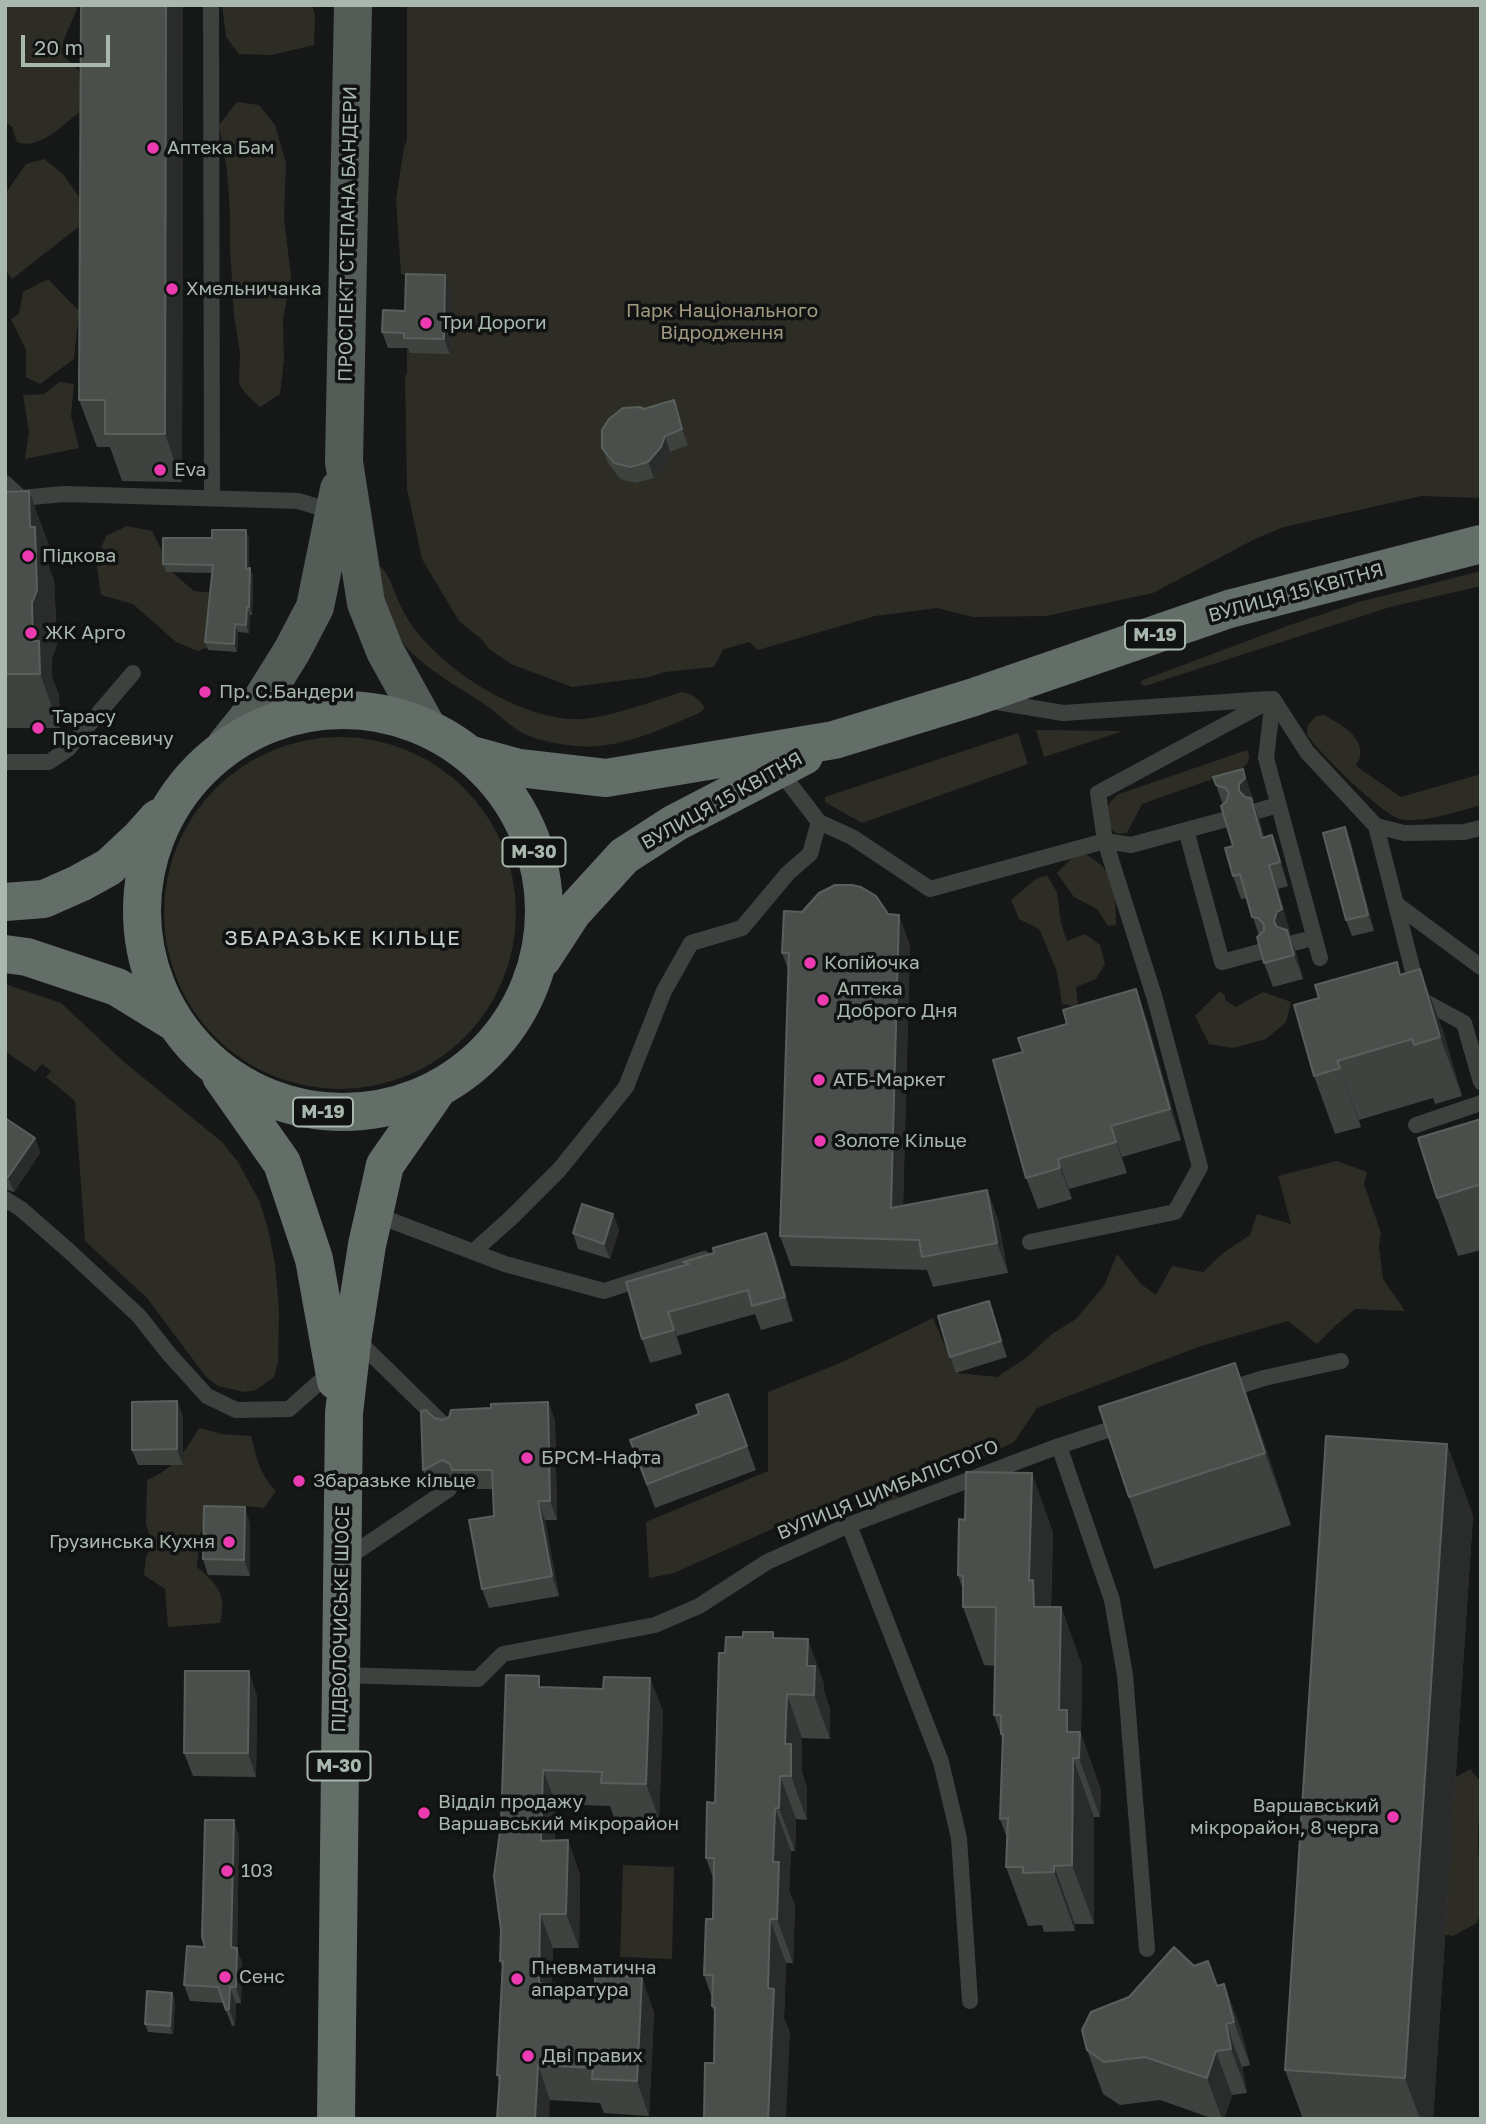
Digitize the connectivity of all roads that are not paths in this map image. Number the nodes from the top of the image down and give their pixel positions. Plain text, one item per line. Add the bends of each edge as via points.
1 (211, 5) edge
2 (353, 5) edge
3 (345, 462) junction
4 (5, 483) edge
5 (21, 498) junction
6 (212, 498) junction
7 (5, 508) edge
8 (335, 512) junction
9 (1481, 544) edge
10 (133, 673) dead end
11 (971, 698) junction
12 (1273, 699) junction
13 (428, 727) junction
14 (834, 740) junction
15 (226, 745) junction
16 (472, 755) junction
17 (5, 762) edge
18 (778, 769) junction
19 (175, 798) junction
20 (1278, 805) junction
21 (1257, 811) edge
22 (1227, 819) edge
23 (819, 822) junction
24 (1376, 826) junction
25 (1481, 828) edge
26 (1186, 830) junction
27 (1105, 841) junction
28 (5, 902) edge
29 (1396, 904) junction
30 (1314, 938) junction
31 (1293, 943) edge
32 (1263, 951) edge
33 (5, 954) edge
34 (1320, 958) dead end
35 (537, 967) junction
36 (1481, 967) edge
37 (174, 1022) junction
38 (215, 1067) junction
39 (1481, 1082) edge
40 (438, 1089) junction
41 (1481, 1103) edge
42 (1416, 1125) dead end
43 (5, 1199) edge
44 (374, 1214) junction
45 (1030, 1242) dead end
46 (473, 1252) junction
47 (718, 1255) edge
48 (353, 1335) junction
49 (1341, 1361) dead end
50 (334, 1369) junction
51 (1213, 1395) edge
52 (344, 1413) junction
53 (1136, 1421) edge
54 (448, 1429) edge
55 (1059, 1446) junction
56 (449, 1489) dead end
57 (849, 1525) junction
58 (342, 1562) junction
59 (340, 1675) junction
60 (1147, 1949) dead end
61 (970, 2001) dead end
62 (336, 2119) edge

1 - 6 lane
2 - 3 main road, ПРОСПЕКТ СТЕПАНА БАНДЕРИ
3 - 8 main road, ПРОСПЕКТ СТЕПАНА БАНДЕРИ
3 - 13 main road, ПРОСПЕКТ СТЕПАНА БАНДЕРИ via 366,603 384,651
4 - 5 lane
5 - 6 lane via 64,494
5 - 7 lane
6 - 8 lane via 298,501
8 - 15 main road, ПРОСПЕКТ СТЕПАНА БАНДЕРИ via 315,607 259,704
9 - 11 highway, ВУЛИЦЯ 15 КВІТНЯ / М-19 via 1228,610
10 - 17 lane via 58,756 49,762
11 - 12 lane via 1063,713
11 - 14 highway, ВУЛИЦЯ 15 КВІТНЯ / М-19
12 - 20 lane via 1266,758
12 - 24 lane via 1307,752
12 - 27 lane via 1098,793
13 - 15 highway, М-19 via 359,709 289,715
13 - 16 highway, М-19
14 - 16 highway, ВУЛИЦЯ 15 КВІТНЯ / М-19 via 606,778 519,768
14 - 18 highway, ВУЛИЦЯ 15 КВІТНЯ / М-19
15 - 19 highway, М-19
16 - 35 highway, М-30 via 504,789 528,830 541,875 544,921
18 - 23 lane
18 - 35 highway, ВУЛИЦЯ 15 КВІТНЯ / М-19 via 675,823 625,856 572,913
19 - 28 highway, М-19 via 109,867 44,899
19 - 37 highway via 150,851 141,910 149,968
20 - 21 lane
20 - 30 lane
22 - 26 lane
23 - 27 lane via 852,837 930,889
23 - 46 lane via 810,854 742,928 691,943 664,991 626,1087 559,1170
24 - 25 lane via 1404,833
24 - 29 lane
26 - 27 lane via 1131,845
26 - 32 lane via 1222,962
27 - 45 lane via 1155,999 1200,1167 1175,1212
29 - 36 lane
29 - 39 lane via 1420,999 1464,1023
30 - 31 lane
30 - 34 lane
33 - 37 highway, М-19 via 117,987
35 - 40 highway, М-19 via 522,1004 500,1038 471,1067
37 - 38 highway, М-19
38 - 40 highway, М-19 via 265,1098 323,1112 383,1109
38 - 50 highway, ПІДВОЛОЧИСЬКЕ ШОСЕ / М-30 via 282,1163 314,1259
40 - 44 highway, ПІДВОЛОЧИСЬКЕ ШОСЕ / М-30 via 385,1165
41 - 42 lane
43 - 50 lane via 139,1315 206,1396 236,1410 289,1409
44 - 46 lane
44 - 48 highway, ПІДВОЛОЧИСЬКЕ ШОСЕ / М-30
46 - 47 lane via 604,1291
48 - 52 highway, ПІДВОЛОЧИСЬКЕ ШОСЕ / М-30
48 - 54 lane
49 - 51 lane
50 - 52 highway, ПІДВОЛОЧИСЬКЕ ШОСЕ / М-30
52 - 58 highway, ПІДВОЛОЧИСЬКЕ ШОСЕ / М-30
53 - 55 lane, ВУЛИЦЯ ЦИМБАЛІСТОГО
55 - 57 lane, ВУЛИЦЯ ЦИМБАЛІСТОГО
55 - 60 lane via 1112,1601 1125,1675
56 - 58 lane
57 - 59 lane, ВУЛИЦЯ ЦИМБАЛІСТОГО via 767,1562 699,1606 655,1625 503,1654 478,1679
57 - 61 lane via 941,1762 959,1838
58 - 59 highway, ПІДВОЛОЧИСЬКЕ ШОСЕ / М-30
59 - 62 highway, ПІДВОЛОЧИСЬКЕ ШОСЕ / М-30

